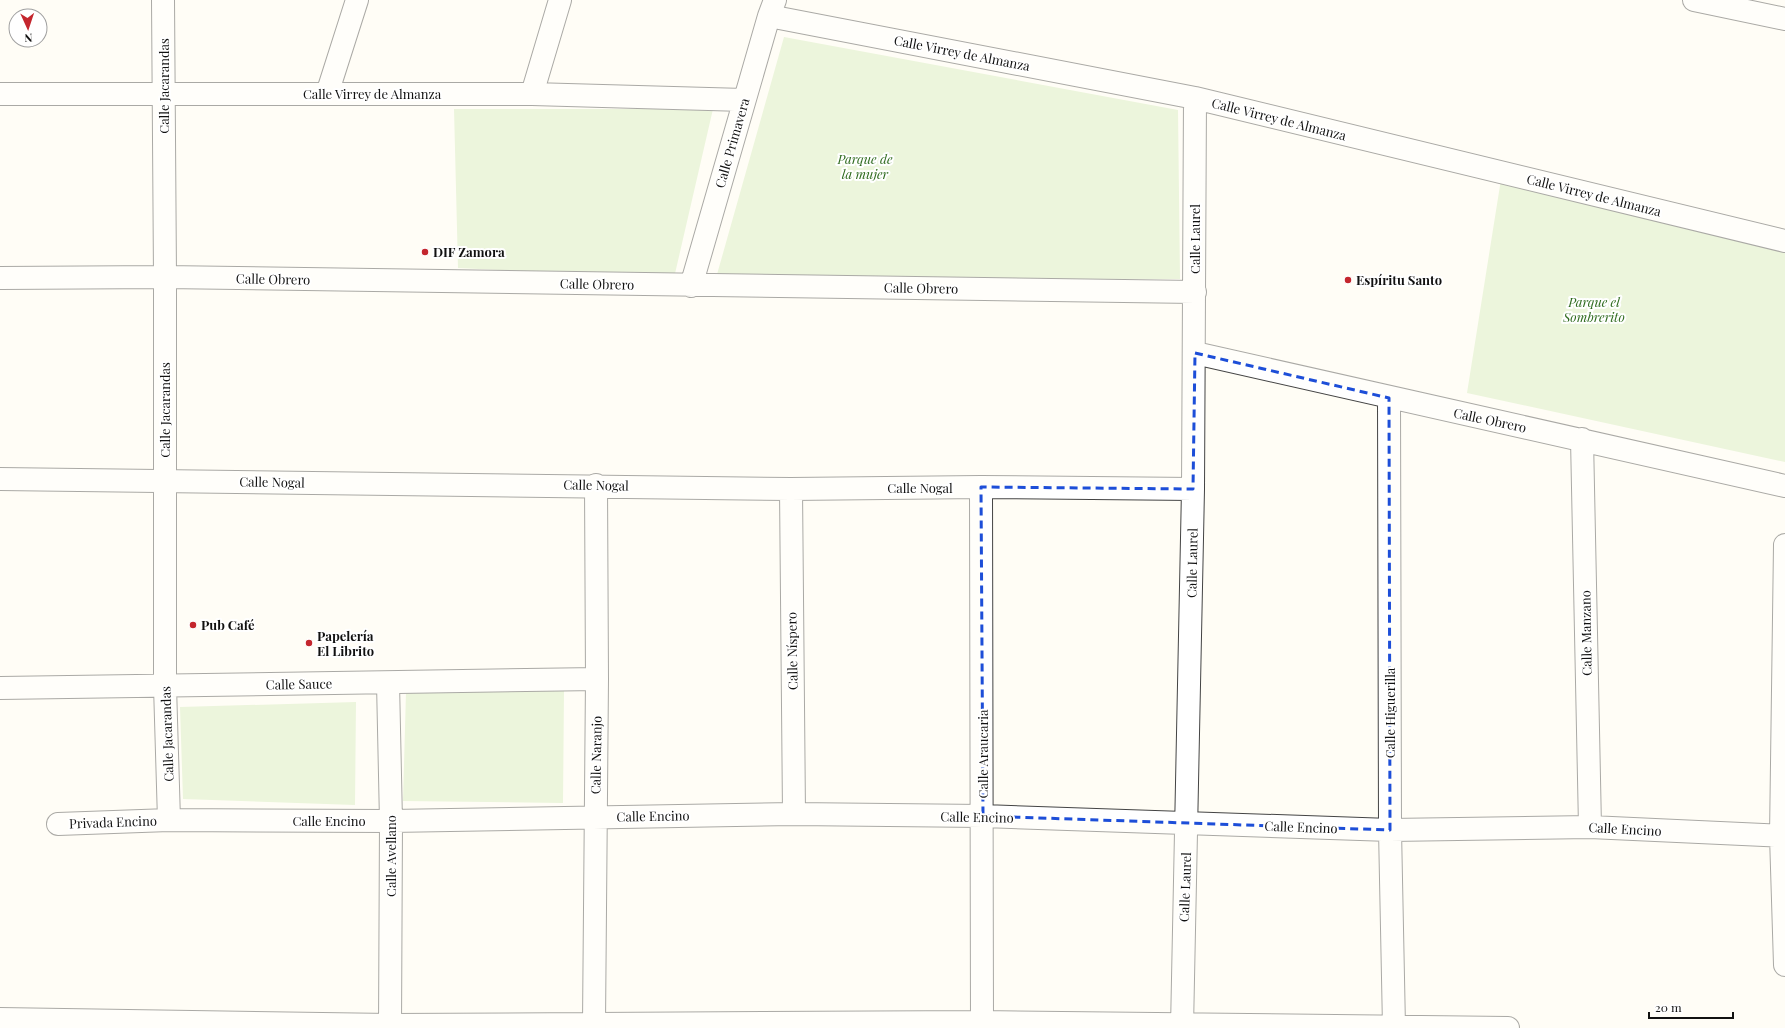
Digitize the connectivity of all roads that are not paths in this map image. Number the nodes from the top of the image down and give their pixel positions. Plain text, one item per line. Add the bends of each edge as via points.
1 (163, 0) edge
2 (357, 0) edge
3 (560, 0) edge
4 (1694, 0) edge
5 (772, 8) edge
6 (1785, 19) edge
7 (164, 93) junction
8 (0, 94) edge
9 (327, 94) junction
10 (532, 94) junction
11 (1195, 98) junction
12 (744, 100) junction
13 (1785, 241) edge
14 (165, 277) junction
15 (0, 278) edge
16 (690, 286) junction
17 (1195, 292) junction
18 (1195, 353) junction
19 (1389, 398) junction
20 (1582, 439) junction
21 (0, 479) edge
22 (164, 480) junction
23 (596, 485) junction
24 (1785, 486) edge
25 (981, 487) junction
26 (791, 489) junction
27 (1193, 489) junction
28 (1785, 544) edge
29 (597, 679) junction
30 (388, 683) junction
31 (165, 686) junction
32 (0, 688) edge
33 (794, 814) junction
34 (983, 816) junction
35 (596, 817) junction
36 (169, 820) junction
37 (391, 821) junction
38 (58, 824) dead end
39 (1187, 824) junction
40 (1590, 827) junction
41 (1390, 830) junction
42 (1783, 836) edge
43 (1785, 965) edge
44 (0, 1019) edge
45 (982, 1022) junction
46 (594, 1024) junction
47 (1182, 1026) edge
48 (390, 1027) edge
49 (1394, 1028) edge
50 (1508, 1028) edge

1 - 7 street, Calle Jacarandas
2 - 9 street
3 - 10 street
4 - 6 street
5 - 11 street, Calle Virrey de Almanza
5 - 12 street, Calle Primavera
7 - 8 street, Calle Virrey de Almanza
7 - 9 street, Calle Virrey de Almanza
7 - 14 street, Calle Jacarandas
9 - 10 street, Calle Virrey de Almanza
10 - 12 street, Calle Virrey de Almanza
11 - 13 street, Calle Virrey de Almanza
11 - 17 street, Calle Laurel
12 - 16 street, Calle Primavera
14 - 15 street, Calle Obrero
14 - 16 street, Calle Obrero
14 - 22 street, Calle Jacarandas
16 - 17 street, Calle Obrero
17 - 18 street, Calle Laurel
18 - 19 street, Calle Obrero
18 - 27 street, Calle Laurel
19 - 20 street, Calle Obrero
19 - 41 street, Calle Higuerilla
20 - 24 street, Calle Obrero
20 - 40 street, Calle Manzano
21 - 22 street, Calle Nogal
22 - 23 street, Calle Nogal
22 - 31 street, Calle Jacarandas
23 - 26 street, Calle Nogal
23 - 29 street, Calle Naranjo
25 - 26 street, Calle Nogal
25 - 27 street, Calle Nogal
25 - 34 street, Calle Araucaria
26 - 33 street, Calle Níspero
27 - 39 street, Calle Laurel
28 - 42 street
29 - 30 street, Calle Sauce
29 - 35 street, Calle Naranjo
30 - 31 street, Calle Sauce
30 - 37 street, Calle Avellano
31 - 32 street, Calle Sauce
31 - 36 street, Calle Jacarandas
33 - 34 street, Calle Encino
33 - 35 street, Calle Encino
34 - 39 street, Calle Encino
34 - 45 street, Calle Araucaria
35 - 37 street, Calle Encino
35 - 46 street, Calle Naranjo
36 - 37 street, Calle Encino
36 - 38 street, Privada Encino
37 - 48 street, Calle Avellano
39 - 41 street, Calle Encino
39 - 47 street, Calle Laurel
40 - 41 street, Calle Encino
40 - 42 street, Calle Encino
41 - 49 street, Calle Higuerilla
42 - 43 street
44 - 48 street
45 - 46 street
45 - 47 street
46 - 48 street
47 - 49 street
49 - 50 street

